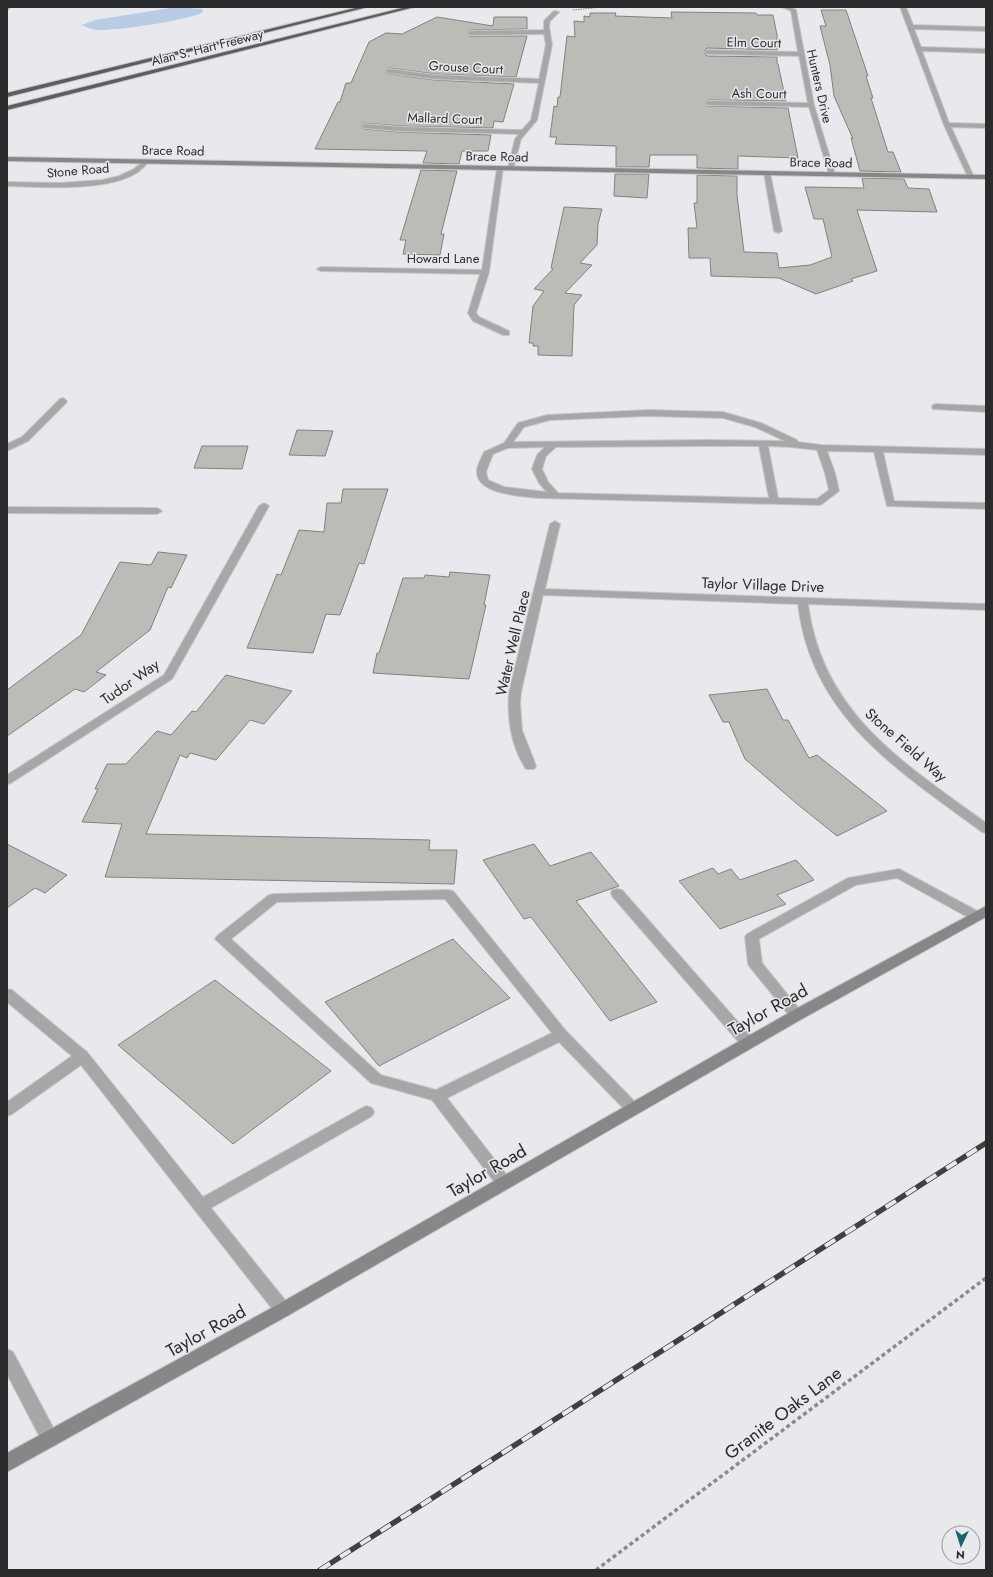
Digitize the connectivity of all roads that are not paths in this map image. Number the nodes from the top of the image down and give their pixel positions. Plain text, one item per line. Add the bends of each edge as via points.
1 (365, 7) edge
2 (412, 7) edge
3 (785, 7) edge
4 (904, 7) edge
5 (556, 12) road end
6 (912, 27) junction
7 (986, 29) edge
8 (548, 32) junction
9 (470, 33) dead end
10 (920, 49) junction
11 (986, 51) edge
12 (707, 52) dead end
13 (801, 54) junction
14 (389, 71) dead end
15 (542, 81) junction
16 (7, 95) edge
17 (708, 103) dead end
18 (811, 105) junction
19 (7, 108) edge
20 (948, 125) junction
21 (364, 126) dead end
22 (986, 126) edge
23 (525, 132) junction
24 (7, 159) edge
25 (146, 161) junction
26 (500, 168) junction
27 (511, 168) junction
28 (767, 173) junction
29 (832, 174) junction
30 (971, 177) junction
31 (986, 177) edge
32 (7, 184) edge
33 (778, 231) dead end
34 (321, 268) dead end
35 (485, 272) junction
36 (506, 333) dead end
37 (63, 401) dead end
38 (936, 407) dead end
39 (986, 409) edge
40 (763, 444) junction
41 (507, 445) junction
42 (553, 445) junction
43 (800, 445) junction
44 (7, 448) edge
45 (821, 448) junction
46 (878, 449) junction
47 (986, 452) edge
48 (556, 496) junction
49 (774, 501) junction
50 (264, 506) dead end
51 (986, 506) edge
52 (7, 510) edge
53 (157, 511) dead end
54 (555, 524) dead end
55 (539, 592) junction
56 (803, 602) junction
57 (986, 606) edge
58 (530, 766) dead end
59 (7, 780) edge
60 (986, 829) edge
61 (616, 893) dead end
62 (981, 913) edge
63 (7, 994) edge
64 (797, 1015) junction
65 (561, 1036) junction
66 (748, 1043) junction
67 (82, 1056) junction
68 (437, 1096) junction
69 (632, 1109) junction
70 (7, 1110) edge
71 (367, 1112) dead end
72 (504, 1183) junction
73 (201, 1206) junction
74 (283, 1310) junction
75 (7, 1357) edge
76 (50, 1440) junction
77 (7, 1463) edge

1 - 16 highway, Alan S. Hart Freeway
2 - 19 highway, Alan S. Hart Freeway
3 - 13 street, Hunters Drive via 793,10
4 - 6 street
5 - 8 street via 548,21
6 - 7 street
6 - 10 street
8 - 9 street
8 - 15 street via 549,45
10 - 11 street
10 - 20 street
12 - 13 street, Elm Court
13 - 18 street, Hunters Drive
14 - 15 street, Grouse Court via 435,77
15 - 23 street via 534,120
17 - 18 street, Ash Court
18 - 29 street, Hunters Drive
20 - 22 street
20 - 30 street
21 - 23 street, Mallard Court
23 - 27 street via 518,139
24 - 25 street, Brace Road
25 - 26 street, Brace Road
25 - 32 street, Stone Road via 136,172 108,181 54,185
26 - 27 street, Brace Road
26 - 35 street, Howard Lane
27 - 28 street, Brace Road
28 - 29 street, Brace Road
28 - 33 street
29 - 30 street, Brace Road
30 - 31 street, Brace Road
34 - 35 street, Howard Lane
35 - 36 street via 472,313 476,319
37 - 44 street via 25,439
38 - 39 street
40 - 42 street
40 - 43 street
40 - 49 street
41 - 42 street
41 - 43 street via 520,426 550,417 648,413 723,415 758,425
41 - 48 street via 489,452 481,472 484,480 506,490
42 - 48 street via 542,455 537,469 544,483
43 - 45 street
45 - 46 street
45 - 49 street via 834,491 819,502
46 - 47 street
46 - 51 street via 890,504
48 - 49 street
50 - 59 street, Tudor Way via 168,677
52 - 53 street
54 - 55 street, Water Well Place
55 - 56 street, Taylor Village Drive
55 - 58 street, Water Well Place via 514,705 519,743
56 - 57 street, Taylor Village Drive
56 - 60 street, Stone Field Way via 810,641 830,687 842,706 880,747
61 - 66 street
62 - 64 street, Taylor Road
62 - 64 street via 899,873 853,881 752,937 755,964
63 - 67 street
64 - 66 street, Taylor Road
65 - 68 street
65 - 68 street via 448,894 274,898 222,939 376,1080
65 - 69 street
66 - 69 street, Taylor Road
67 - 70 street
67 - 73 street
68 - 72 street
69 - 72 street, Taylor Road
71 - 73 street
72 - 74 street, Taylor Road
73 - 74 street
74 - 76 street, Taylor Road
75 - 76 street
76 - 77 street, Taylor Road

